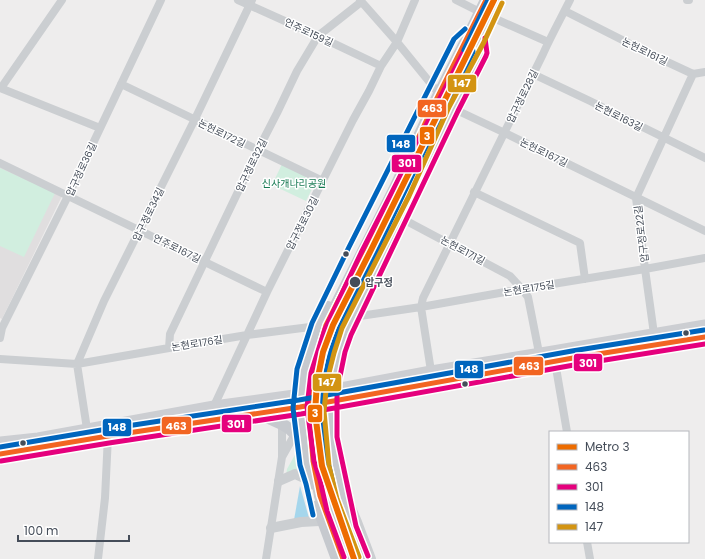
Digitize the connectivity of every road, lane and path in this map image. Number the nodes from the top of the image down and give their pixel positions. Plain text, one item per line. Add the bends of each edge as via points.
1 (62, 0) edge
2 (162, 0) edge
3 (238, 0) edge
4 (415, 0) edge
5 (456, 0) edge
6 (486, 0) edge
7 (496, 0) edge
8 (570, 0) edge
9 (361, 1) edge
10 (250, 3) edge
11 (565, 11) junction
12 (484, 14) junction
13 (318, 36) junction
14 (473, 37) junction
15 (397, 42) junction
16 (548, 42) junction
17 (467, 50) junction
18 (381, 66) junction
19 (705, 72) edge
20 (533, 74) junction
21 (693, 74) junction
22 (121, 84) junction
23 (0, 88) edge
24 (436, 90) junction
25 (452, 108) junction
26 (195, 119) junction
27 (100, 128) junction
28 (505, 133) junction
29 (663, 138) junction
30 (258, 150) junction
31 (705, 158) edge
32 (0, 163) edge
33 (323, 181) junction
34 (474, 192) junction
35 (68, 196) junction
36 (636, 198) junction
37 (399, 217) junction
38 (140, 230) junction
39 (705, 231) edge
40 (450, 243) junction
41 (705, 258) edge
42 (204, 261) junction
43 (645, 269) junction
44 (585, 279) junction
45 (522, 289) junction
46 (267, 292) junction
47 (330, 302) junction
48 (421, 307) junction
49 (354, 314) junction
50 (320, 324) junction
51 (705, 325) edge
52 (1, 328) edge
53 (345, 332) junction
54 (654, 334) junction
55 (247, 335) junction
56 (705, 337) edge
57 (0, 338) edge
58 (169, 348) junction
59 (554, 356) junction
60 (0, 359) edge
61 (540, 359) junction
62 (77, 364) junction
63 (431, 371) junction
64 (301, 394) junction
65 (329, 396) junction
66 (214, 406) junction
67 (300, 407) junction
68 (258, 413) junction
69 (282, 424) junction
70 (87, 429) junction
71 (567, 431) edge
72 (295, 434) junction
73 (108, 436) junction
74 (0, 442) edge
75 (305, 444) junction
76 (0, 454) edge
77 (282, 457) junction
78 (279, 482) junction
79 (313, 482) junction
80 (340, 482) junction
81 (319, 517) junction
82 (271, 528) junction
83 (587, 543) edge
84 (98, 559) edge
85 (266, 559) edge
86 (332, 559) edge
87 (337, 559) edge
88 (343, 559) edge
89 (352, 559) edge
90 (361, 559) edge
91 (371, 559) edge
92 (590, 559) edge

1 - 23 street
2 - 22 street, 압구정로36길
3 - 10 street, 언주로159길
4 - 15 street, 압구정로30길
5 - 12 street
6 - 12 main road
7 - 12 main road
8 - 11 street, 압구정로28길
9 - 13 street, 압구정로32길
9 - 15 street
10 - 13 street, 언주로159길
10 - 26 street, 압구정로34길
11 - 16 street, 압구정로28길
11 - 21 street, 논현로161길
12 - 14 main road
12 - 16 street
13 - 18 street, 언주로159길
13 - 30 street, 압구정로32길 via 296,71
14 - 17 main road
14 - 24 main road via 460,42
14 - 25 main road via 480,53
15 - 18 street, 압구정로30길
15 - 24 street
16 - 20 street, 압구정로28길
17 - 88 main road via 435,102 326,325 312,381 310,413 313,461 320,496
17 - 89 main road via 403,193 335,325 326,351 317,411 322,467 330,501
18 - 33 street, 압구정로30길
19 - 21 street
20 - 28 street, 압구정로28길
20 - 29 street, 논현로163길
21 - 29 street, 압구정로22길
22 - 26 street, 논현로172길
22 - 27 street, 압구정로36길
23 - 27 street
24 - 47 main road
25 - 28 street, 논현로167길
25 - 37 main road
26 - 30 street, 논현로172길
26 - 38 street, 압구정로34길
27 - 35 street, 압구정로36길
28 - 34 street, 압구정로28길
28 - 36 street, 논현로167길
29 - 31 street, 논현로163길
29 - 36 street, 압구정로22길
30 - 33 street, 논현로172길
30 - 42 street, 압구정로32길
32 - 35 street, 언주로167길
33 - 46 street, 압구정로30길
34 - 40 street, 압구정로28길
34 - 44 street via 580,243
35 - 38 street, 언주로167길
35 - 52 street, 압구정로36길
36 - 39 street, 논현로167길
36 - 43 street, 압구정로22길
37 - 40 street, 논현로171길
37 - 49 main road
38 - 42 street, 언주로167길
38 - 62 street, 압구정로34길 via 104,301
40 - 45 street, 논현로171길 via 510,276
40 - 48 street, 압구정로28길
41 - 43 street, 논현로175길
42 - 46 street, 언주로167길
42 - 58 street, 압구정로32길 via 170,334
43 - 44 street, 논현로175길
43 - 54 street, 압구정로22길
44 - 45 street, 논현로175길
45 - 48 street, 논현로175길
45 - 61 street via 528,297
46 - 55 street, 압구정로30길
47 - 49 main road via 334,312 343,316
47 - 50 main road
48 - 49 street, 논현로175길
48 - 63 street, 압구정로28길
49 - 53 main road
50 - 53 main road via 327,319 334,320 343,326
50 - 55 street, 논현로176길
50 - 64 main road via 304,371
51 - 54 main road
52 - 57 street, 압구정로36길
53 - 65 main road via 338,350
54 - 59 main road
55 - 58 street, 논현로176길
55 - 66 street, 압구정로30길
56 - 59 main road via 573,358
58 - 62 street, 논현로176길
59 - 61 main road
59 - 71 street
60 - 62 street, 논현로176길
61 - 63 main road
61 - 65 main road
62 - 70 street
63 - 65 main road
64 - 65 main road
64 - 66 main road
64 - 67 main road
65 - 67 main road
65 - 80 main road via 330,438
66 - 70 main road
67 - 68 main road
67 - 75 main road
68 - 69 main road
68 - 73 main road
69 - 72 main road
69 - 77 street
70 - 74 main road
72 - 75 main road
72 - 77 street
73 - 76 main road
73 - 84 street
75 - 79 main road
77 - 78 street
78 - 79 street via 295,474
78 - 82 street
79 - 81 main road
80 - 90 main road via 349,528
80 - 91 street
81 - 82 street
81 - 86 street
81 - 87 main road
82 - 85 street
83 - 92 street

